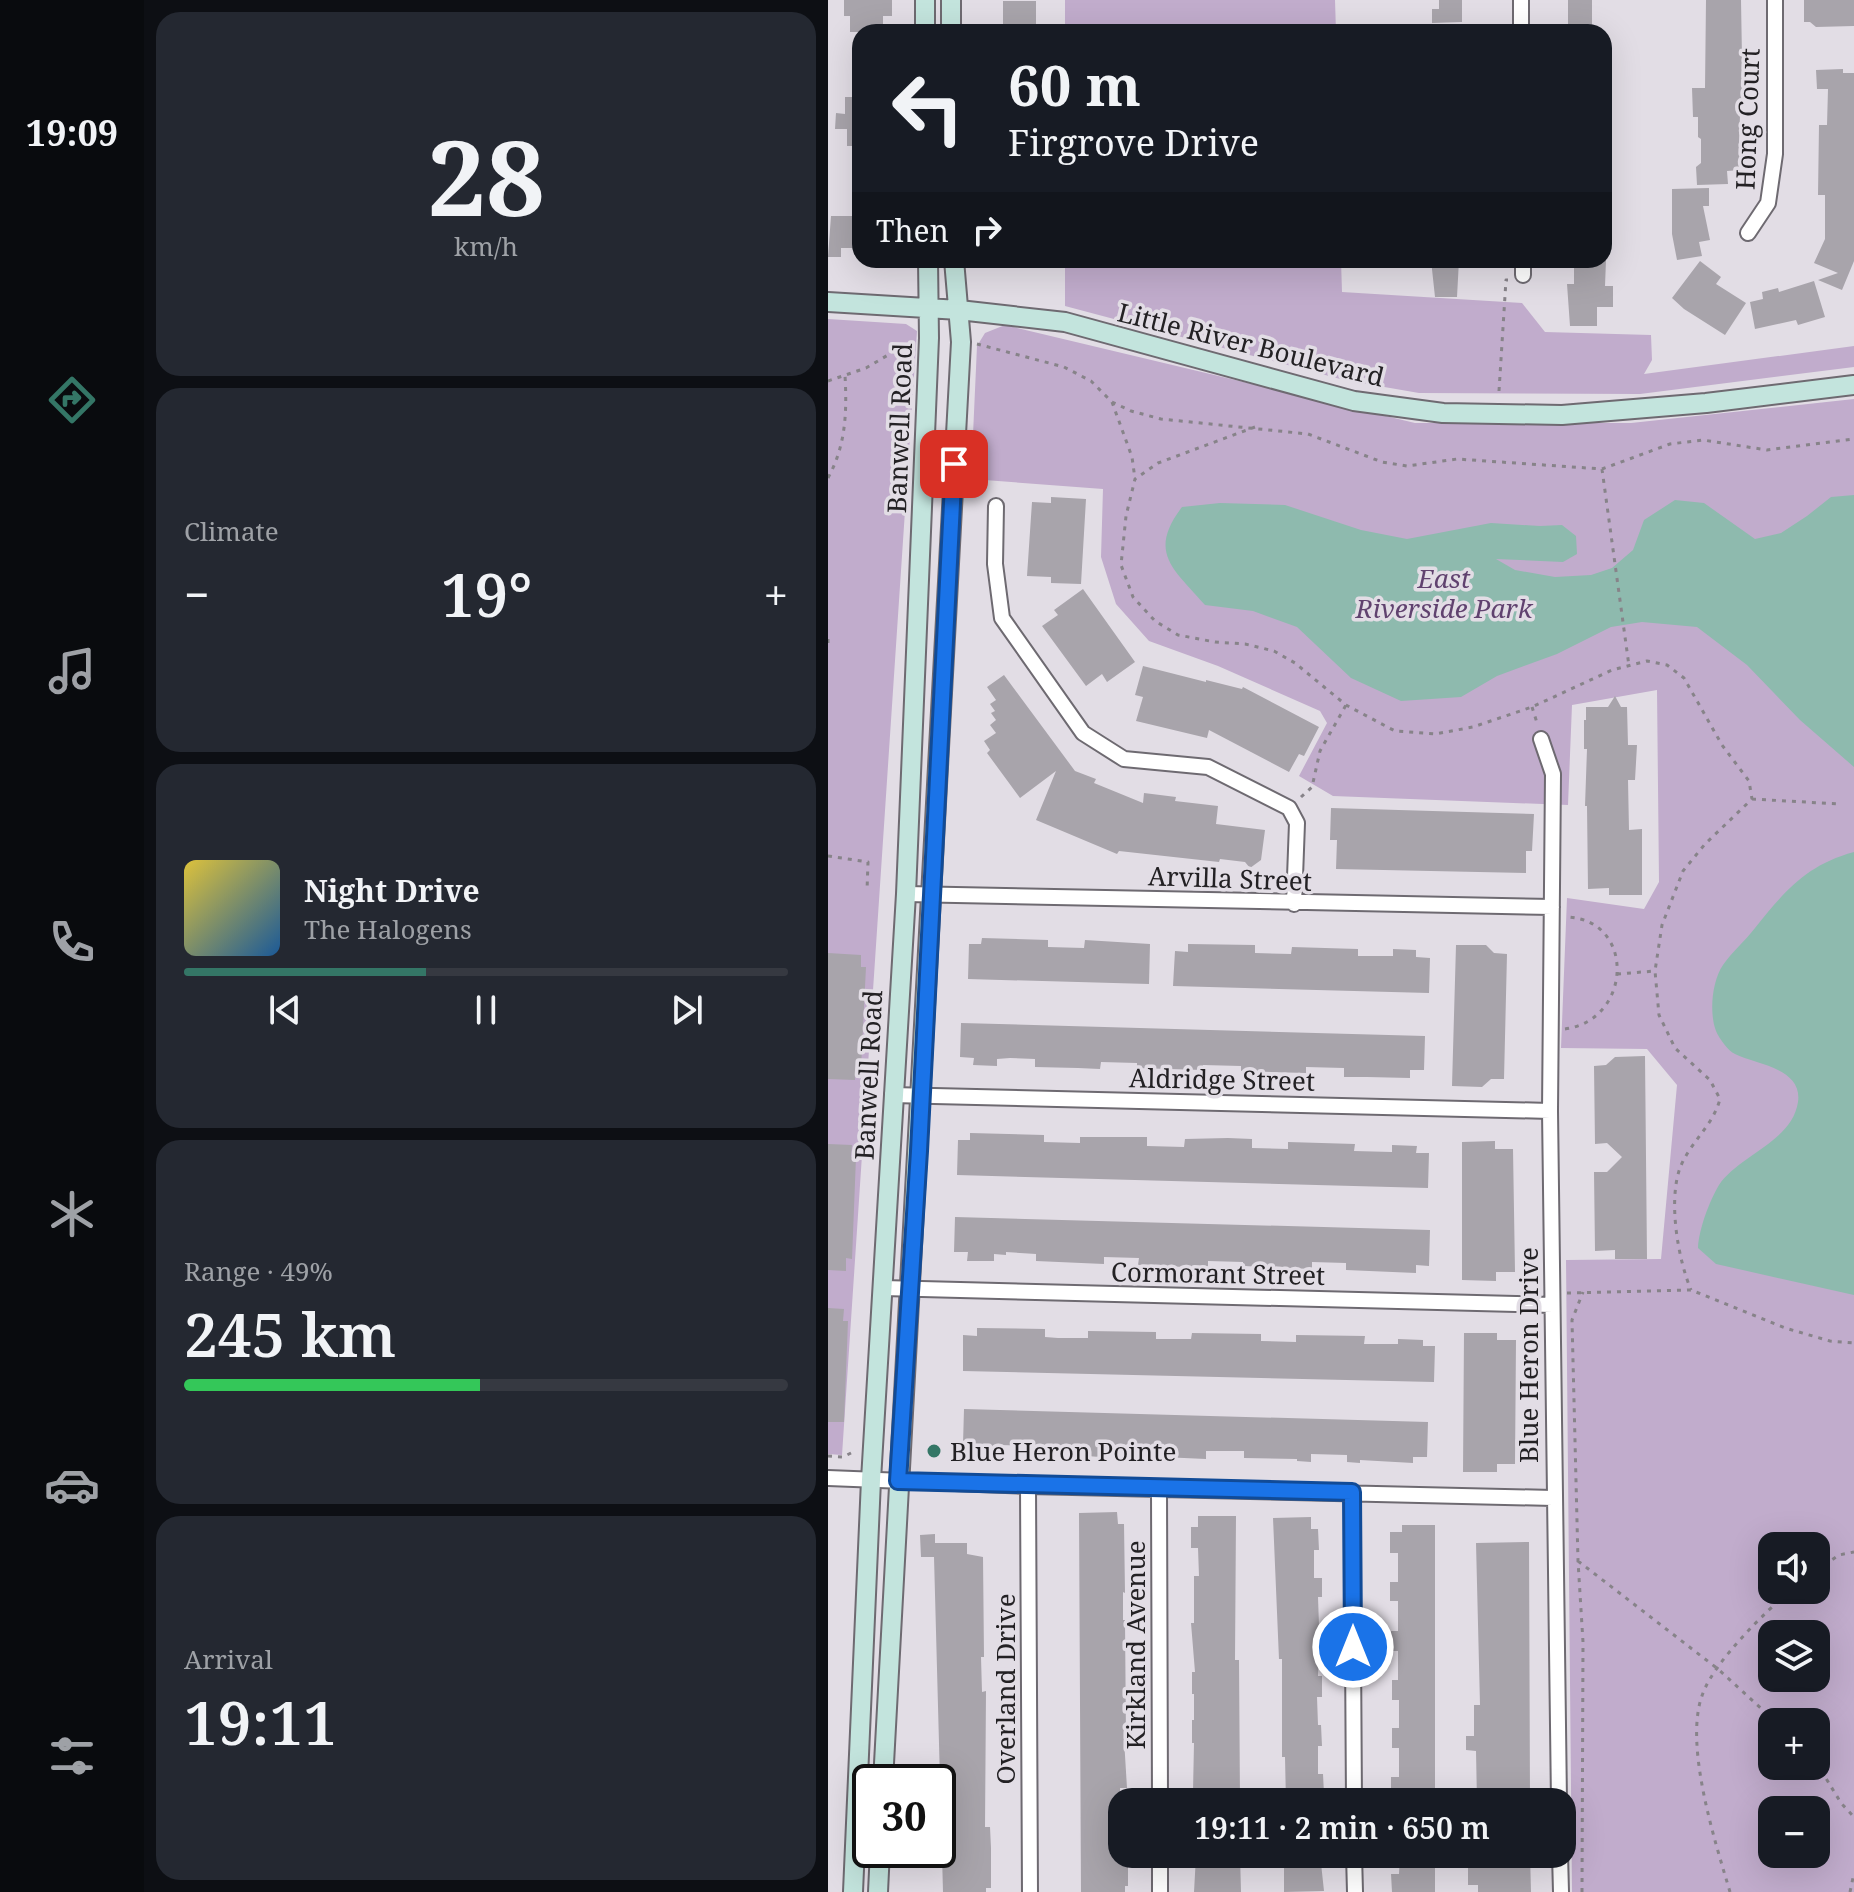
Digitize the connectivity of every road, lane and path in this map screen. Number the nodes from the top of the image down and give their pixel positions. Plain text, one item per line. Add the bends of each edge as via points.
1 (1521, 0) edge
2 (1775, 0) edge
3 (951, 16) edge
4 (925, 17) edge
5 (1521, 24) edge
6 (1748, 233) dead end
7 (928, 268) edge
8 (955, 268) edge
9 (1522, 268) edge
10 (828, 302) edge
11 (929, 308) junction
12 (959, 310) junction
13 (914, 339) dead end
14 (976, 344) dead end
15 (845, 375) junction
16 (828, 381) edge
17 (1854, 385) edge
18 (1499, 391) dead end
19 (1112, 402) junction
20 (1255, 427) junction
21 (1854, 439) edge
22 (1602, 469) junction
23 (828, 478) edge
24 (1135, 479) junction
25 (996, 506) dead end
26 (1629, 666) junction
27 (1346, 705) junction
28 (1532, 707) junction
29 (1541, 739) joint
30 (1752, 799) junction
31 (1839, 804) dead end
32 (1289, 808) junction
33 (828, 856) edge
34 (867, 891) dead end
35 (906, 894) junction
36 (932, 894) junction
37 (1294, 904) junction
38 (1552, 912) junction
39 (1655, 971) junction
40 (1617, 974) junction
41 (1550, 1030) junction
42 (892, 1095) junction
43 (922, 1096) junction
44 (1550, 1111) junction
45 (883, 1288) junction
46 (911, 1289) junction
47 (1691, 1290) junction
48 (1583, 1292) junction
49 (1564, 1293) dead end
50 (1552, 1305) junction
51 (1854, 1343) edge
52 (856, 1450) dead end
53 (828, 1456) edge
54 (828, 1478) edge
55 (871, 1480) junction
56 (898, 1481) junction
57 (1028, 1486) junction
58 (1159, 1488) junction
59 (1352, 1492) junction
60 (1553, 1498) junction
61 (1854, 1552) edge
62 (1578, 1561) junction
63 (1830, 1561) edge
64 (1774, 1604) edge
65 (1718, 1669) junction
66 (1761, 1708) edge
67 (884, 1764) edge
68 (1827, 1780) edge
69 (1160, 1788) edge
70 (1354, 1788) edge
71 (1559, 1788) edge
72 (1854, 1817) edge
73 (879, 1868) edge
74 (1160, 1868) edge
75 (1354, 1868) edge
76 (1560, 1868) edge
77 (1854, 1873) edge
78 (853, 1892) edge
79 (878, 1892) edge
80 (1030, 1892) edge
81 (1160, 1892) edge
82 (1355, 1892) edge
83 (1561, 1892) edge
84 (1582, 1892) edge
85 (1730, 1892) edge
86 (1850, 1892) edge

1 - 5 street
2 - 6 street, Hong Court via 1775,154 1768,203
3 - 4 main road
7 - 11 main road, Banwell Road
8 - 12 main road, Banwell Road
9 - 18 path via 1506,280
10 - 11 main road, Little River Boulevard
11 - 12 main road, Little River Boulevard
11 - 35 main road, Banwell Road
12 - 17 main road, Little River Boulevard via 1065,322 1354,401 1443,413 1562,415
12 - 36 main road, Banwell Road
13 - 15 path
14 - 19 path via 1064,367 1091,381
15 - 16 path
15 - 23 path via 844,438
19 - 20 path via 1161,419
19 - 24 path
20 - 22 path via 1308,434 1407,466 1457,459
20 - 24 path via 1158,463
21 - 22 path via 1767,450 1703,440 1670,444
22 - 26 path
24 - 27 path via 1121,565 1133,597 1155,621 1178,635 1274,651
25 - 32 street via 995,564 1002,618 1083,733 1124,759 1208,767
26 - 28 path
26 - 30 path via 1647,661 1667,665 1684,678 1699,710 1749,781
27 - 28 path via 1395,731 1435,734
27 - 32 path via 1320,751 1312,787
28 - 29 path
29 - 38 street, Blue Heron Drive via 1553,774
30 - 31 path
30 - 39 path via 1683,871 1662,925
32 - 37 street via 1297,823
33 - 34 path via 868,862
35 - 36 street, Arvilla Street
35 - 42 main road, Banwell Road
36 - 37 street, Arvilla Street
36 - 43 main road, Banwell Road
37 - 38 street, Arvilla Street
38 - 40 path via 1581,917 1605,931
38 - 41 street, Blue Heron Drive
39 - 40 path
39 - 47 path via 1659,1015 1675,1048 1710,1080 1720,1099 1716,1116 1680,1168 1674,1203 1683,1271
40 - 41 path via 1612,998 1596,1017
41 - 44 street, Blue Heron Drive
42 - 43 street, Aldridge Street
42 - 45 main road, Banwell Road
43 - 44 street, Aldridge Street
43 - 46 main road, Banwell Road
44 - 50 street, Blue Heron Drive
45 - 46 street, Cormorant Street
45 - 55 main road, Banwell Road
46 - 50 street, Cormorant Street
46 - 56 main road, Banwell Road
47 - 48 path
47 - 51 path via 1785,1328
48 - 49 path
48 - 62 path via 1572,1320
50 - 60 street, Blue Heron Drive
52 - 53 path via 843,1457
54 - 55 street
55 - 56 street
55 - 78 main road, Banwell Road
56 - 57 street
56 - 67 main road, Banwell Road
57 - 58 street
57 - 80 street, Overland Drive
58 - 59 street
58 - 69 street, Kirkland Avenue
59 - 60 street
59 - 70 street
60 - 71 street, Blue Heron Drive
61 - 63 path
62 - 65 path
62 - 84 path via 1583,1642
64 - 65 path
65 - 66 path
65 - 85 path via 1703,1692 1698,1715 1699,1767
68 - 72 path
73 - 79 main road
74 - 81 street
75 - 82 street
76 - 83 street
77 - 86 path

